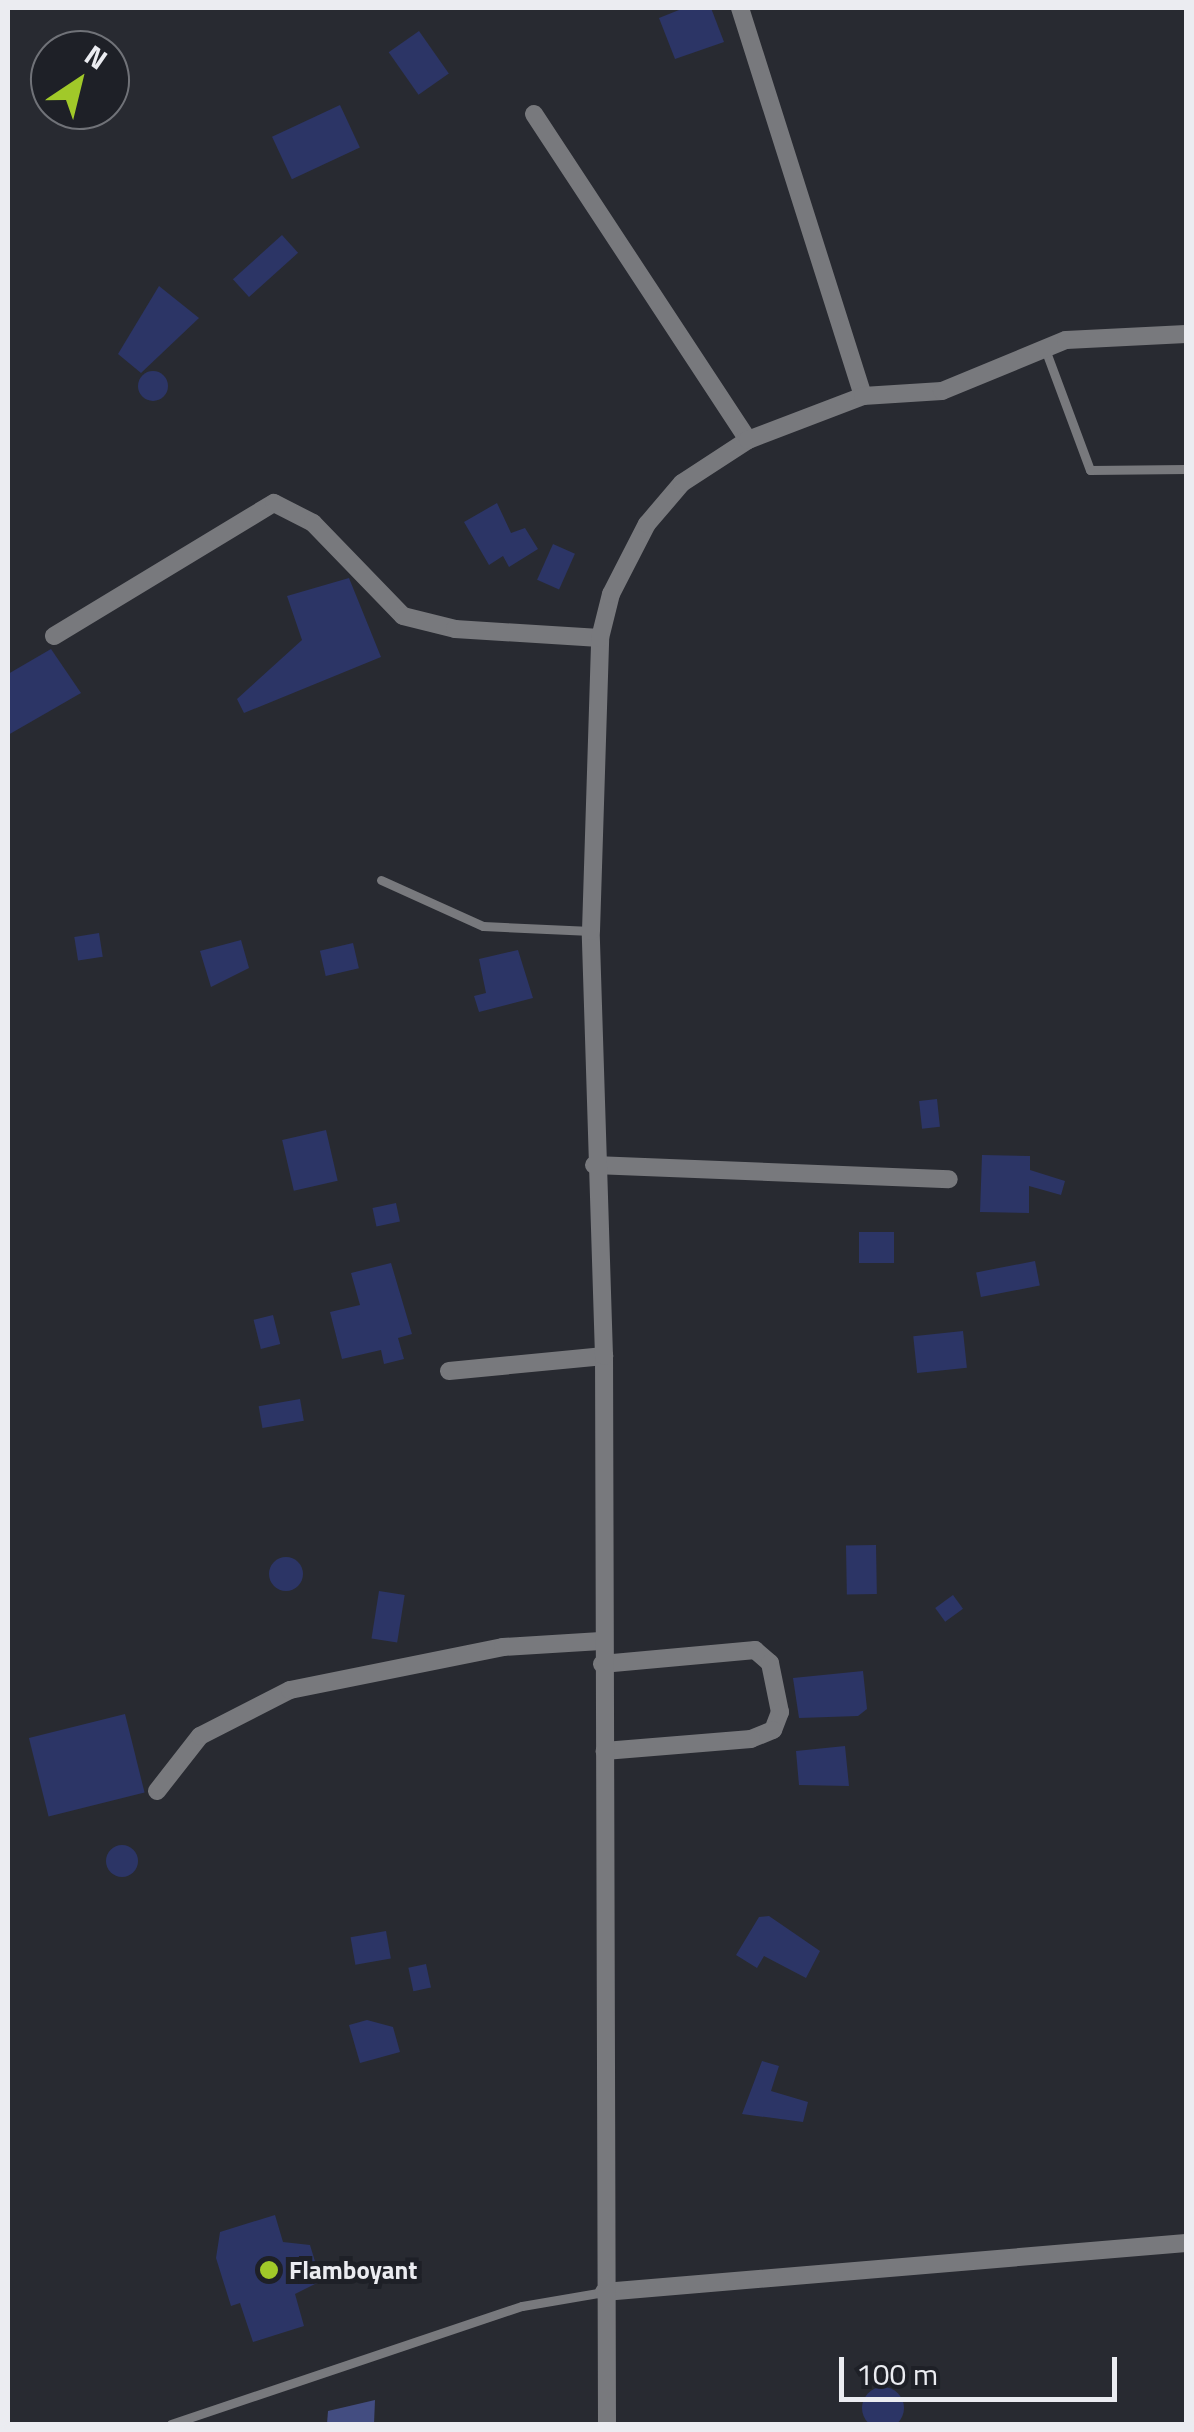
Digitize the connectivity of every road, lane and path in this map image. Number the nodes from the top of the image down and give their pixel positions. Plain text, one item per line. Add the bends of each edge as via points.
1 (740, 8) edge
2 (534, 114) dead end
3 (1186, 334) edge
4 (1045, 349) junction
5 (864, 396) junction
6 (748, 440) junction
7 (1186, 470) edge
8 (54, 636) dead end
9 (600, 638) junction
10 (381, 880) dead end
11 (591, 930) junction
12 (594, 1164) junction
13 (949, 1179) dead end
14 (604, 1356) junction
15 (449, 1371) dead end
16 (602, 1641) junction
17 (602, 1664) junction
18 (604, 1751) junction
19 (157, 1791) dead end
20 (1186, 2243) edge
21 (604, 2292) junction
22 (171, 2424) edge
23 (607, 2424) edge

1 - 5 street
2 - 6 street
3 - 4 street via 1116,332
4 - 5 street via 942,392
4 - 7 lane via 1090,470
5 - 6 street
6 - 9 street via 682,483 647,524
8 - 9 street via 274,503 313,523 403,616 455,629
9 - 11 street
10 - 11 lane via 484,926
11 - 12 street
12 - 13 street
12 - 14 street
14 - 15 street
14 - 16 street
16 - 17 street
16 - 19 street via 503,1647 290,1690 200,1736
17 - 18 street
17 - 18 street via 755,1650 770,1664 780,1712 773,1730 752,1739
18 - 21 street
20 - 21 street
21 - 22 lane via 522,2306
21 - 23 street

